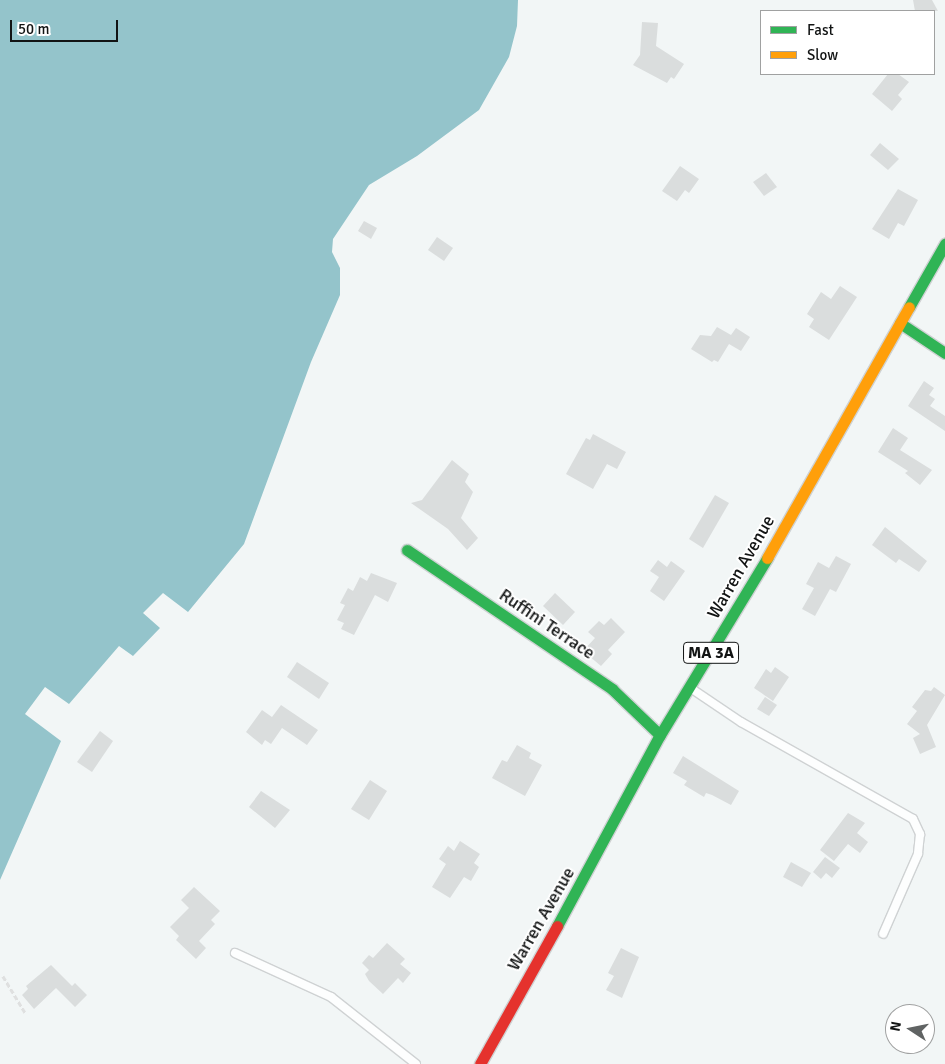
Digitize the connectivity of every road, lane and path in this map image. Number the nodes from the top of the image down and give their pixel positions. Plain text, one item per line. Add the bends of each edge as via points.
1 (945, 244) edge
2 (900, 323) junction
3 (945, 353) edge
4 (408, 550) dead end
5 (690, 688) junction
6 (660, 734) junction
7 (883, 934) dead end
8 (235, 953) dead end
9 (3, 976) dead end
10 (26, 1014) dead end
11 (416, 1064) edge
12 (480, 1064) edge

1 - 2 main road, Warren Avenue / MA 3A
2 - 3 main road
2 - 5 main road, Warren Avenue / MA 3A
4 - 6 main road, Ruffini Terrace via 612,689
5 - 6 main road, Warren Avenue / MA 3A
5 - 7 lane via 748,726 913,819 920,834 918,854
6 - 12 main road, Warren Avenue / MA 3A
8 - 11 lane via 331,997
9 - 10 path

